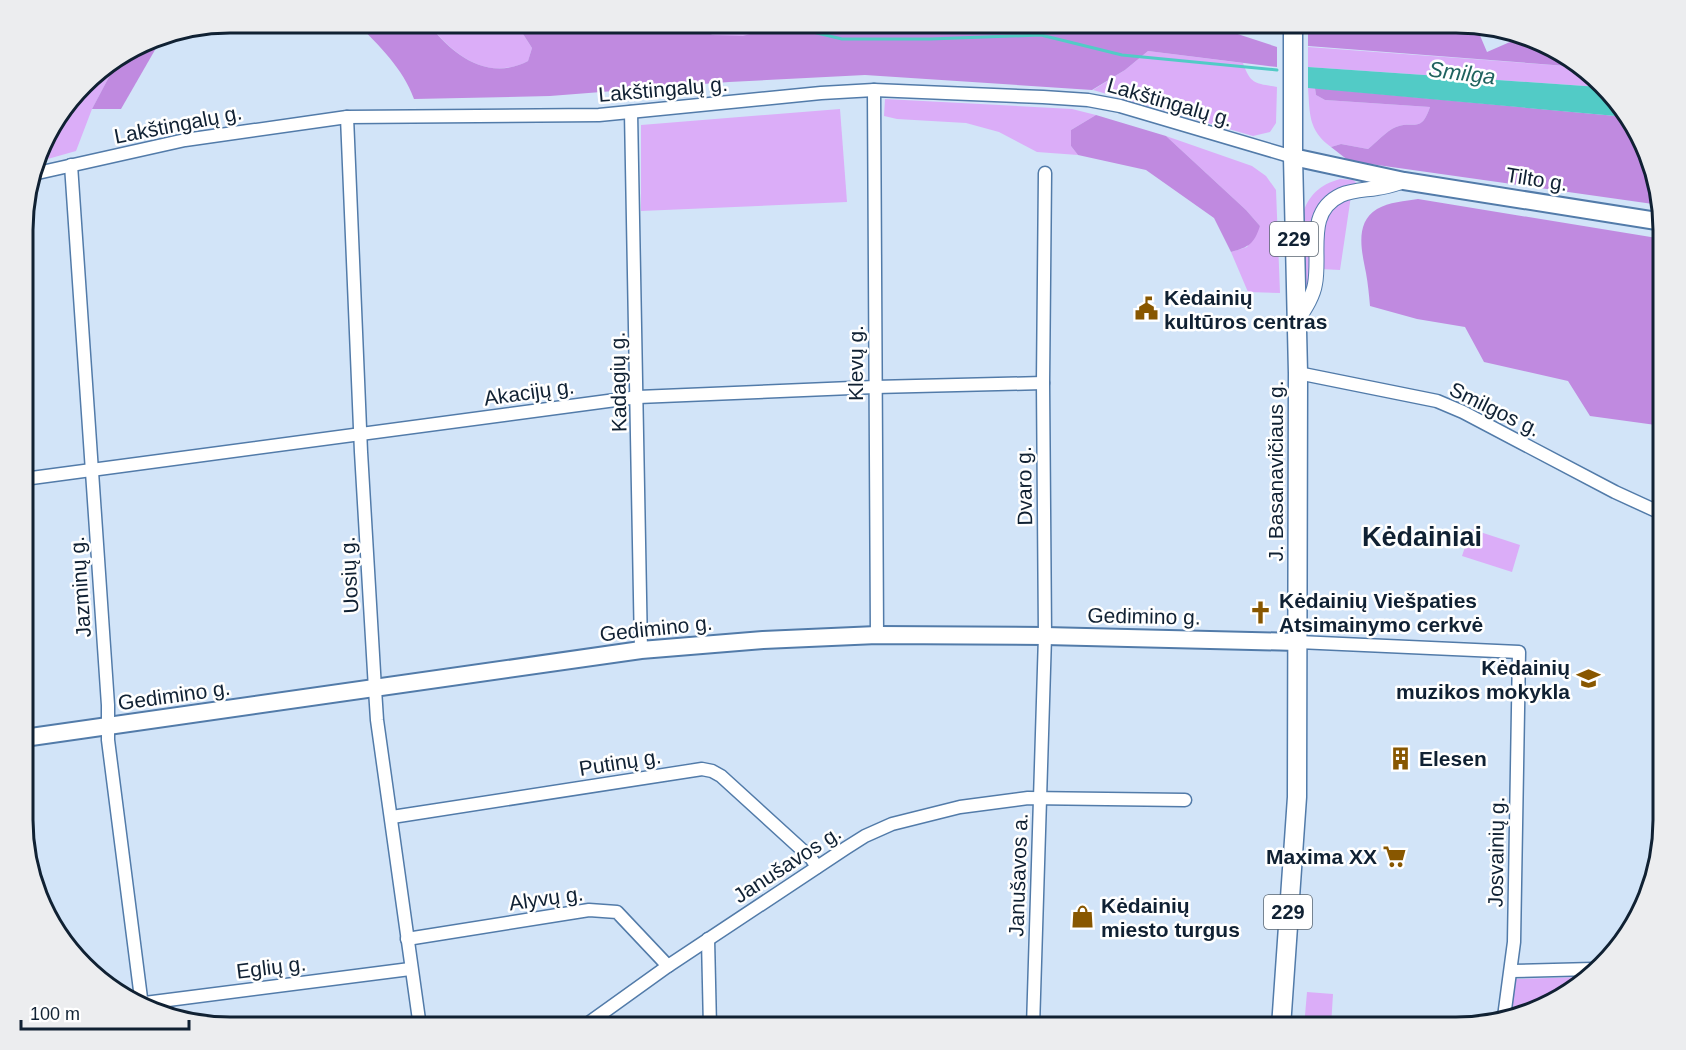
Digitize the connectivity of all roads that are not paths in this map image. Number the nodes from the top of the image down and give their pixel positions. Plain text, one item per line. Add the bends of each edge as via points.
1 (1293, 33) edge
2 (874, 90) junction
3 (631, 112) junction
4 (347, 117) junction
5 (1293, 157) junction
6 (71, 165) junction
7 (42, 172) edge
8 (1045, 173) dead end
9 (1404, 181) junction
10 (1653, 220) edge
11 (1297, 321) junction
12 (1298, 373) junction
13 (1042, 383) junction
14 (875, 387) junction
15 (638, 397) junction
16 (361, 434) junction
17 (92, 471) junction
18 (33, 479) edge
19 (1653, 509) edge
20 (877, 635) junction
21 (1045, 636) junction
22 (1298, 642) junction
23 (641, 650) junction
24 (375, 689) junction
25 (108, 727) junction
26 (33, 737) edge
27 (1039, 798) junction
28 (1185, 800) dead end
29 (392, 817) junction
30 (817, 867) junction
31 (407, 939) junction
32 (708, 939) junction
33 (668, 966) junction
34 (410, 969) junction
35 (1585, 969) edge
36 (1510, 970) junction
37 (139, 995) edge
38 (155, 1002) edge
39 (1505, 1011) edge
40 (418, 1017) edge
41 (598, 1017) edge
42 (710, 1017) edge
43 (1033, 1017) edge
44 (1282, 1017) edge

1 - 5 main road, J. Basanavičiaus g. / 229
2 - 3 street, Lakštingalų g.
2 - 5 street, Lakštingalų g. via 1099,102 1148,112
2 - 14 street, Klevų g.
3 - 4 street, Lakštingalų g.
3 - 15 street, Kadagių g.
4 - 6 street, Lakštingalų g. via 217,134
4 - 16 street, Uosių g.
5 - 9 main road, Tilto g.
5 - 11 main road, J. Basanavičiaus g. / 229
6 - 7 street, Lakštingalų g.
6 - 17 street, Jazminų g.
8 - 13 street, Dvaro g.
9 - 10 main road, Tilto g.
9 - 11 street, Tilto g. via 1344,193 1326,206 1317,225 1315,287
11 - 12 main road, J. Basanavičiaus g. / 229
12 - 19 street, Smilgos g. via 1437,401
12 - 22 main road, J. Basanavičiaus g. / 229
13 - 14 street, Akacijų g.
13 - 21 street, Dvaro g.
14 - 15 street, Akacijų g.
14 - 20 street, Klevų g.
15 - 16 street, Akacijų g.
15 - 23 street, Kadagių g.
16 - 17 street, Akacijų g.
16 - 24 street, Uosių g.
17 - 18 street, Akacijų g.
17 - 25 street, Jazminų g.
20 - 21 main road, Gedimino g.
20 - 23 main road, Gedimino g.
21 - 22 main road, Gedimino g.
21 - 27 street, Dvaro g.
22 - 36 street, Josvainių g. via 1518,652 1514,942
22 - 44 main road, J. Basanavičiaus g. / 229 via 1297,796
23 - 24 main road, Gedimino g.
24 - 25 main road, Gedimino g.
24 - 29 street, Uosių g.
25 - 26 main road, Gedimino g.
25 - 37 street, Jazminų g.
27 - 28 street, Janušavos a.
27 - 30 street, Janušavos g. via 960,807 902,821 865,836
27 - 43 street, Janušavos a.
29 - 30 street, Putinų g. via 702,769 721,776 812,858
29 - 31 street, Uosių g.
30 - 32 street, Janušavos g.
31 - 33 street, Alyvų g. via 589,910 617,912
31 - 34 street, Uosių g.
32 - 33 street, Janušavos g.
32 - 42 street
33 - 41 street, Janušavos g.
34 - 38 street, Eglių g.
34 - 40 street, Uosių g.
35 - 36 street
36 - 39 street, Josvainių g.

